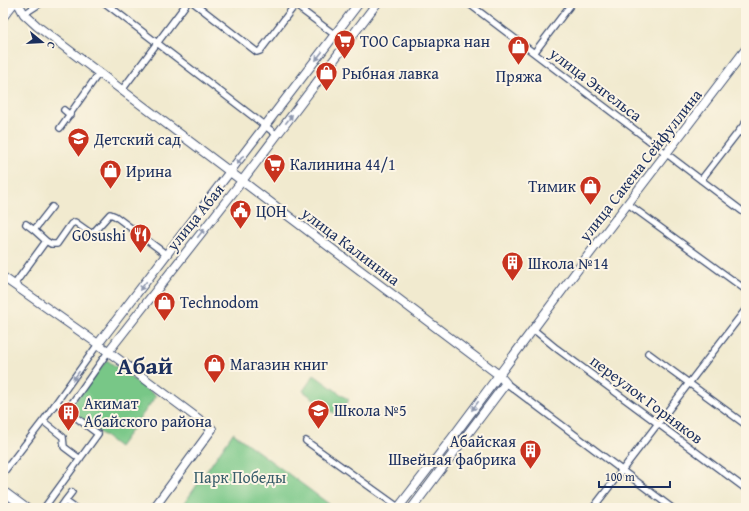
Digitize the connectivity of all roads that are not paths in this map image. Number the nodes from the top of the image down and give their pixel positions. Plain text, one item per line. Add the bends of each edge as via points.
1 (14, 3) edge
2 (18, 3) edge
3 (41, 3) edge
4 (105, 3) edge
5 (187, 3) edge
6 (194, 3) edge
7 (359, 3) edge
8 (378, 3) edge
9 (468, 3) edge
10 (572, 3) edge
11 (296, 4) edge
12 (24, 14) junction
13 (3, 17) edge
14 (335, 34) junction
15 (158, 43) junction
16 (346, 45) junction
17 (746, 49) edge
18 (534, 53) junction
19 (99, 73) junction
20 (122, 90) junction
21 (64, 110) dead end
22 (70, 114) junction
23 (746, 122) edge
24 (266, 126) junction
25 (60, 128) dead end
26 (739, 131) junction
27 (277, 135) junction
28 (746, 136) edge
29 (666, 154) junction
30 (231, 173) junction
31 (701, 180) junction
32 (242, 181) junction
33 (628, 204) junction
34 (52, 207) dead end
35 (746, 214) edge
36 (26, 224) dead end
37 (34, 230) junction
38 (46, 241) junction
39 (167, 255) junction
40 (177, 263) junction
41 (3, 277) edge
42 (14, 285) junction
43 (746, 290) edge
44 (746, 309) edge
45 (533, 329) junction
46 (98, 344) junction
47 (108, 352) junction
48 (648, 353) dead end
49 (499, 375) junction
50 (506, 383) junction
51 (690, 383) junction
52 (57, 402) junction
53 (66, 410) junction
54 (43, 421) junction
55 (658, 424) junction
56 (746, 425) edge
57 (306, 441) dead end
58 (80, 459) junction
59 (623, 470) junction
60 (3, 473) edge
61 (746, 489) edge
62 (3, 491) edge
63 (72, 492) dead end
64 (65, 500) junction
65 (3, 506) edge
66 (5, 508) edge
67 (26, 508) edge
68 (44, 508) edge
69 (60, 508) edge
70 (75, 508) edge
71 (154, 508) edge
72 (398, 508) edge
73 (412, 508) edge
74 (593, 508) edge
75 (672, 508) edge

1 - 13 street
2 - 12 street, улица Калинина
3 - 12 street
4 - 15 street
5 - 15 street
6 - 11 street via 259,52
7 - 14 street, улица Абая
8 - 16 street, улица Абая
9 - 18 street, улица Энгельса
10 - 18 street
11 - 14 street
12 - 19 street, улица Калинина
14 - 16 street
14 -> 24 street, улица Абая
15 - 20 street
15 - 24 street
27 -> 16 street, улица Абая
17 - 29 street, улица Сакена Сейфуллина
18 - 29 street, улица Энгельса
19 - 20 street, улица Калинина
19 - 22 street
20 - 30 street, улица Калинина
21 - 22 street
22 - 25 street
23 - 26 street
24 - 27 street
24 -> 30 street, улица Абая
26 - 28 street
26 - 31 street
27 - 32 street, улица Абая
29 - 31 street, улица Энгельса
29 - 33 street, улица Сакена Сейфуллина
30 - 32 street, улица Калинина
30 - 39 street, улица Абая
31 - 35 street, улица Энгельса
40 -> 32 street, улица Абая
32 - 49 street, улица Калинина
33 - 43 street
33 - 45 street, улица Сакена Сейфуллина
34 - 37 street
36 - 37 street
37 - 38 street
38 - 39 street via 57,244 75,222 92,234 112,214
38 - 42 street
39 - 40 street, улица Абая
39 -> 46 street
40 - 47 street
41 - 42 street
42 - 46 street
44 - 51 street
45 - 49 street, улица Сакена Сейфуллина
45 - 55 street, переулок Горняков
46 - 47 street
46 -> 52 street
47 - 53 street
47 - 71 street via 212,429
48 - 51 street
49 - 50 street, улица Калинина
49 -> 72 street, улица Сакена Сейфуллина
50 - 59 street, улица Калинина
50 - 73 street
51 - 55 street
51 - 56 street
52 - 53 street
52 - 54 street
53 - 58 street via 98,434
54 - 58 street via 63,438 64,447
54 - 60 street
55 - 59 street
55 - 61 street, переулок Горняков
57 - 72 street
58 - 68 street
59 - 74 street
59 - 75 street, улица Калинина
62 - 67 street
63 - 64 street
64 - 69 street
64 - 70 street
65 - 66 street

